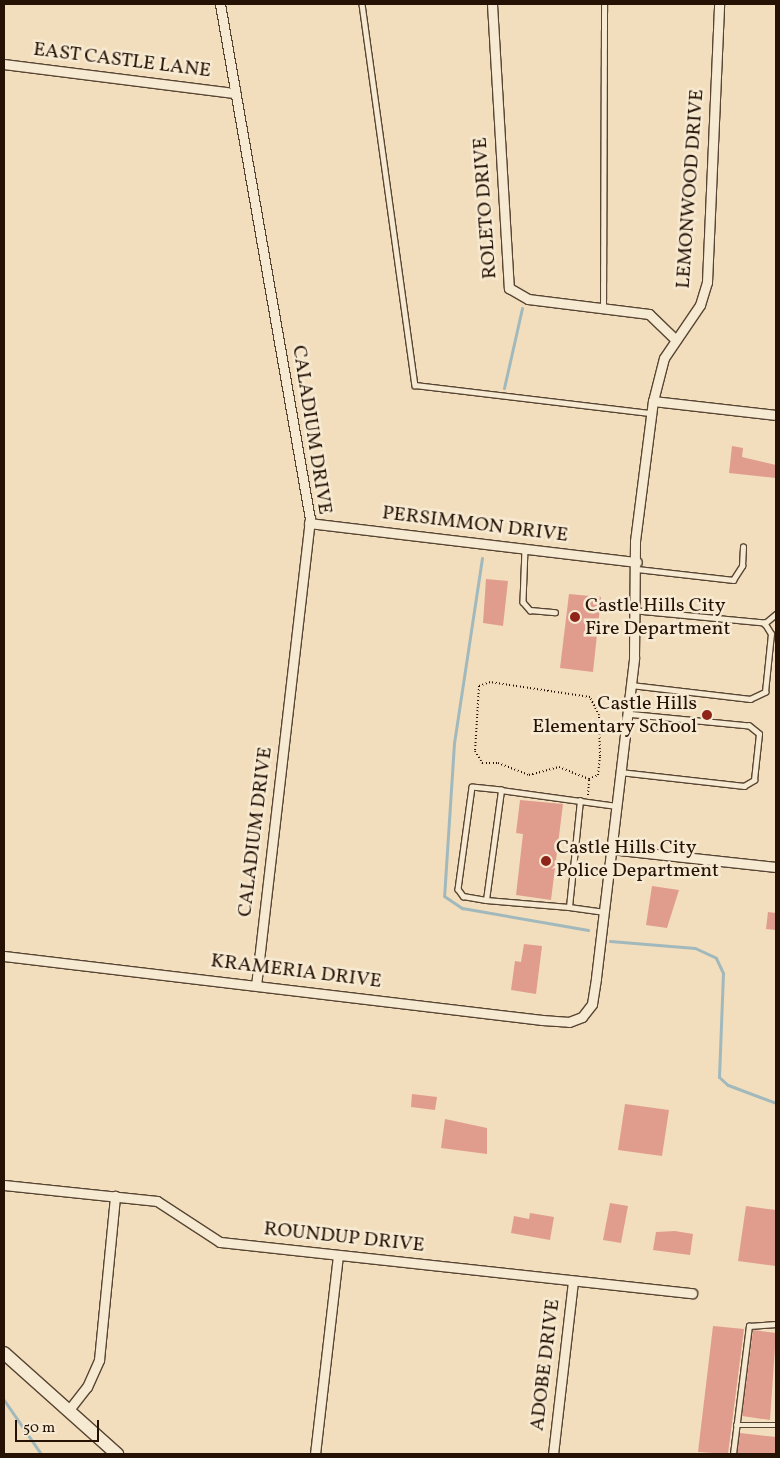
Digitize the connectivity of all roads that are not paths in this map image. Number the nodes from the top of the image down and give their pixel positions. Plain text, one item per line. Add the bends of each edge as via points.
1 (220, 4) edge
2 (362, 4) edge
3 (492, 4) edge
4 (604, 4) edge
5 (719, 4) edge
6 (4, 64) edge
7 (235, 93) junction
8 (604, 308) junction
9 (676, 340) junction
10 (652, 401) junction
11 (651, 413) junction
12 (776, 415) edge
13 (309, 523) junction
14 (744, 547) dead end
15 (525, 549) junction
16 (637, 566) junction
17 (555, 612) dead end
18 (638, 612) junction
19 (776, 614) edge
20 (764, 624) junction
21 (631, 684) junction
22 (627, 714) junction
23 (620, 772) junction
24 (501, 790) junction
25 (580, 801) junction
26 (616, 806) junction
27 (610, 849) junction
28 (776, 867) edge
29 (486, 900) junction
30 (569, 907) junction
31 (603, 912) junction
32 (4, 956) edge
33 (256, 984) junction
34 (582, 1017) joint
35 (4, 1184) edge
36 (116, 1196) junction
37 (338, 1255) junction
38 (573, 1280) junction
39 (692, 1293) dead end
40 (776, 1324) edge
41 (4, 1353) edge
42 (68, 1411) junction
43 (736, 1425) junction
44 (776, 1425) edge
45 (118, 1454) edge
46 (314, 1454) edge
47 (553, 1454) edge
48 (733, 1454) edge

1 - 7 street, CALADIUM DRIVE
2 - 11 lane via 415,386
3 - 8 street, ROLETO DRIVE via 505,278 509,288 528,299
4 - 8 lane
5 - 9 street, LEMONWOOD DRIVE via 707,282 700,305
6 - 7 street, EAST CASTLE LANE
7 - 13 street, CALADIUM DRIVE
8 - 9 street, ROLETO DRIVE via 649,314
9 - 10 street, LEMONWOOD DRIVE via 664,358
10 - 11 street, LEMONWOOD DRIVE
10 - 12 street
11 - 16 street, LEMONWOOD DRIVE
13 - 15 street, PERSIMMON DRIVE
13 - 33 street, CALADIUM DRIVE
14 - 16 lane via 742,566 733,580
15 - 16 street, PERSIMMON DRIVE
15 - 17 lane via 524,602 530,610
16 - 18 street, LEMONWOOD DRIVE
18 - 20 lane
18 - 21 street, LEMONWOOD DRIVE
19 - 20 lane
20 - 21 lane via 771,634 765,692 750,699
21 - 22 street, LEMONWOOD DRIVE
22 - 23 street, LEMONWOOD DRIVE
22 - 23 lane via 749,726 759,734 754,780 744,786
23 - 26 street, LEMONWOOD DRIVE
24 - 25 lane
24 - 29 lane
24 - 29 lane via 472,787 458,889 463,896
25 - 26 lane
25 - 30 lane
26 - 27 street, LEMONWOOD DRIVE
27 - 28 street
27 - 31 street, LEMONWOOD DRIVE
29 - 30 lane
30 - 31 lane
31 - 34 street, LEMONWOOD DRIVE via 592,1004
32 - 33 street, KRAMERIA DRIVE
33 - 34 street, KRAMERIA DRIVE via 542,1020 569,1022
35 - 36 street, ROUNDUP DRIVE
36 - 37 street, ROUNDUP DRIVE via 148,1199 175,1209 220,1242
36 - 42 street via 99,1360 87,1388
37 - 38 street, ROUNDUP DRIVE
37 - 46 street
38 - 39 street, ROUNDUP DRIVE
38 - 47 street, ADOBE DRIVE
40 - 43 lane via 749,1326
41 - 42 main road
42 - 45 main road
43 - 44 lane
43 - 48 lane

